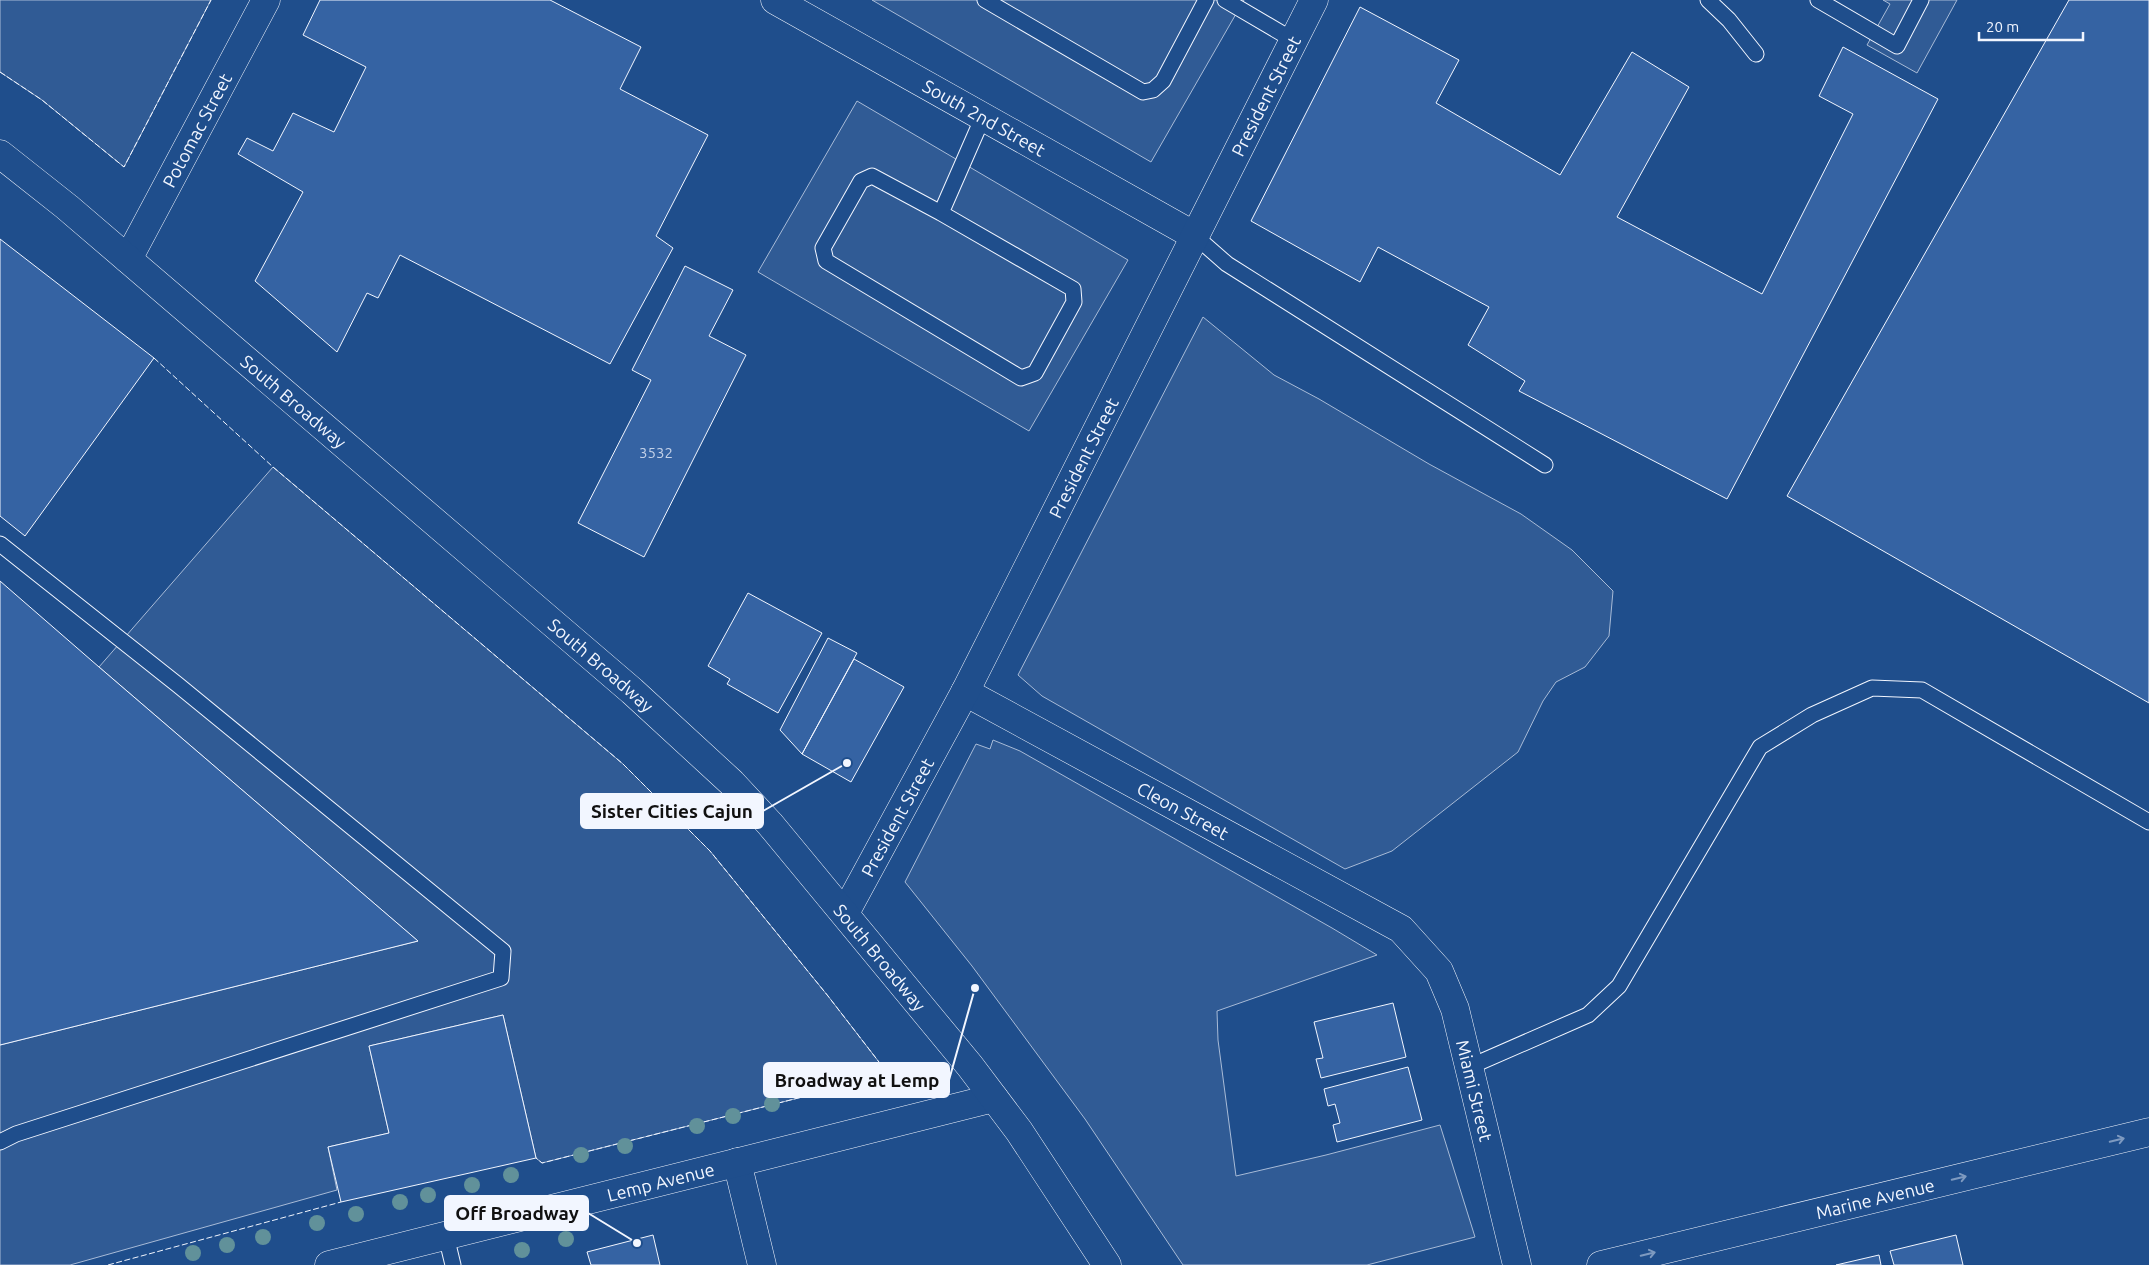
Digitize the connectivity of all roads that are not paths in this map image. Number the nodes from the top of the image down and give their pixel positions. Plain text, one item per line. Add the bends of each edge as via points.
1 (266, 0) edge
2 (774, 0) edge
3 (985, 0) edge
4 (1206, 0) edge
5 (1225, 0) edge
6 (1314, 0) edge
7 (1708, 0) edge
8 (1818, 0) edge
9 (1921, 0) edge
10 (1293, 40) junction
11 (1756, 54) dead end
12 (984, 117) junction
13 (0, 154) edge
14 (942, 213) junction
15 (1195, 236) junction
16 (128, 259) junction
17 (1545, 465) dead end
18 (0, 544) edge
19 (965, 692) junction
20 (2149, 822) edge
21 (845, 913) junction
22 (1401, 929) joint
23 (1469, 1067) junction
24 (994, 1098) junction
25 (2149, 1132) edge
26 (0, 1142) edge
27 (737, 1162) junction
28 (446, 1236) junction
29 (329, 1265) edge
30 (453, 1265) edge
31 (762, 1265) edge
32 (1107, 1265) edge
33 (1517, 1265) edge
34 (1601, 1265) edge

1 - 16 street, Potomac Street
2 - 12 street, South 2nd Street
3 - 4 lane via 1143,92 1153,90 1163,81
5 - 10 lane
6 - 10 street, President Street
7 - 11 lane
8 - 9 lane via 1897,46
10 - 15 street, President Street
12 - 14 lane
12 - 15 street, South 2nd Street
13 - 16 street, South Broadway
14 - 14 lane via 1073,289 1074,302 1035,373 1021,378 826,261 823,248 861,181 872,176
15 - 17 lane via 1227,264
15 - 19 street, President Street
16 - 21 street, South Broadway via 685,738 770,824
18 - 26 lane via 186,691 503,951 501,978 16,1134
19 - 21 street, President Street
19 - 22 street, Cleon Street
20 - 23 lane via 1922,690 1872,688 1812,715 1760,748 1619,986 1588,1015
21 - 24 street, South Broadway
22 - 23 street, Miami Street via 1439,971 1455,1010
23 - 33 street, Miami Street
24 - 27 street, Lemp Avenue
24 - 32 street, South Broadway
34 -> 25 street, Marine Avenue
27 - 28 street, Lemp Avenue
27 - 31 street
28 - 29 street, Lemp Avenue
28 - 30 lane

